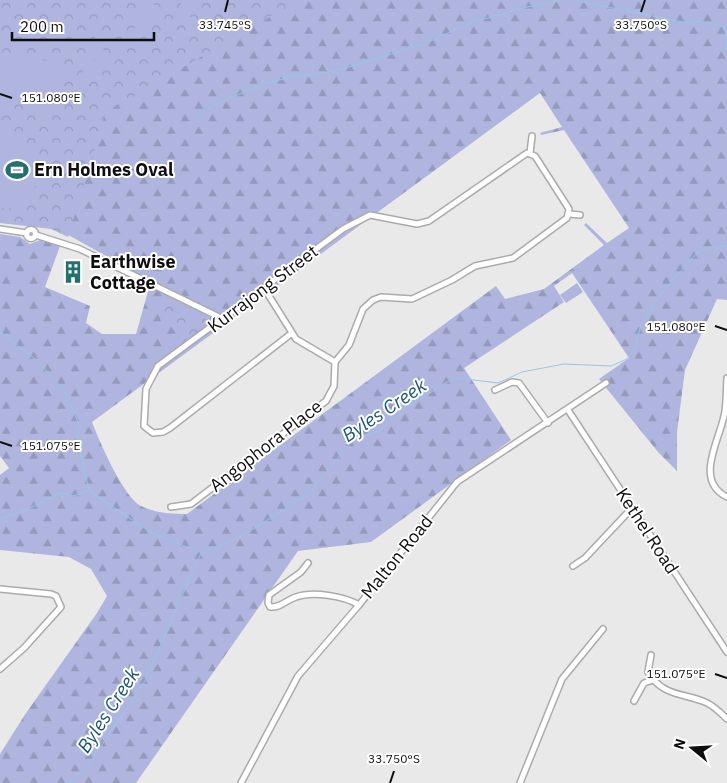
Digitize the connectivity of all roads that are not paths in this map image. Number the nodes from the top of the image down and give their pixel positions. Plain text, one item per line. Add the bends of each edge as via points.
1 (532, 136) dead end
2 (530, 153) junction
3 (570, 214) junction
4 (580, 215) dead end
5 (0, 229) edge
6 (264, 288) junction
7 (222, 319) junction
8 (292, 333) junction
9 (335, 362) junction
10 (727, 378) edge
11 (606, 383) dead end
12 (494, 390) dead end
13 (568, 410) junction
14 (548, 423) junction
15 (727, 497) edge
16 (171, 507) dead end
17 (632, 508) junction
18 (308, 563) dead end
19 (573, 566) dead end
20 (0, 589) edge
21 (359, 605) junction
22 (603, 629) dead end
23 (727, 652) edge
24 (651, 655) dead end
25 (0, 669) edge
26 (653, 680) junction
27 (634, 701) dead end
28 (727, 719) edge
29 (241, 783) edge
30 (520, 783) edge

1 - 2 street
2 - 3 street via 535,156
2 - 6 street, Kurrajong Street via 523,154 429,222 417,224 370,215 343,229
3 - 4 street
3 - 9 street via 513,258 475,266 412,299 381,297 373,300 363,308 349,345
5 - 7 street via 27,234 30,239 36,235 80,249
6 - 7 street, Kurrajong Street
6 - 8 street
7 - 8 street, Kurrajong Street via 158,366 146,389 143,413 144,426 153,433 170,428
8 - 9 street via 296,339
9 - 16 street, Angophora Place via 334,386 326,401 191,504
10 - 15 street via 725,415 710,466 716,488
11 - 13 street, Malton Road
12 - 14 street via 512,382 520,383
13 - 14 street, Malton Road
13 - 17 street, Kethel Road
14 - 21 street, Malton Road via 457,482
17 - 19 street via 585,558
17 - 23 street, Kethel Road
18 - 21 street via 301,572 269,595 270,607 315,594
20 - 25 street via 52,594 61,607
21 - 29 street, Malton Road via 298,676
22 - 30 street via 562,679
24 - 26 street via 648,671
26 - 27 street via 644,683
26 - 28 street via 668,692 708,703

